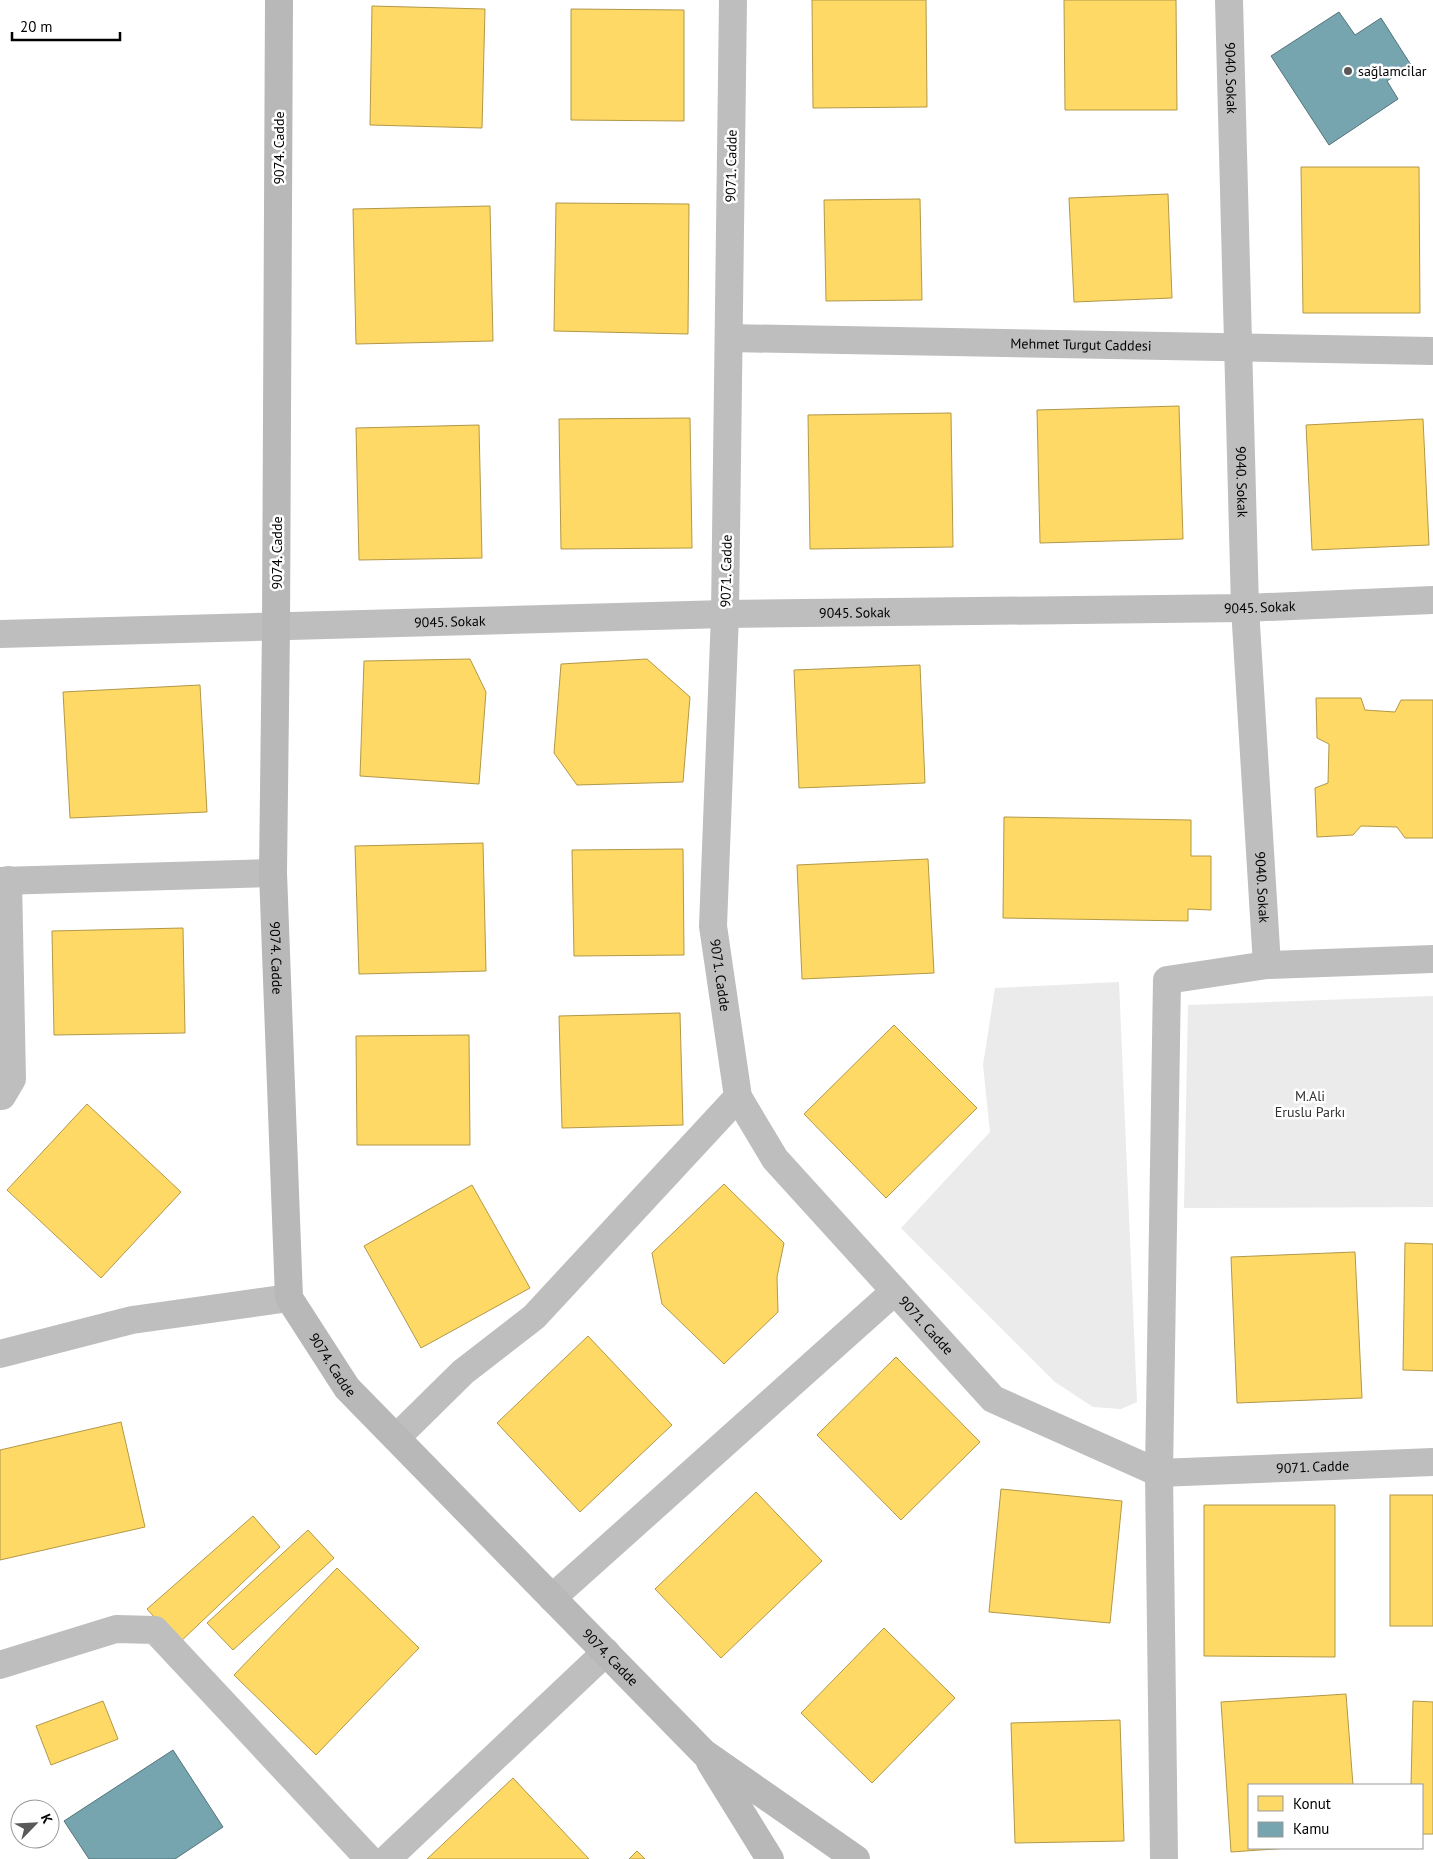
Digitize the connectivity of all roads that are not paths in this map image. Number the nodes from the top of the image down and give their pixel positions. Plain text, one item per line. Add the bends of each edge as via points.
1 (279, 0) edge
2 (733, 0) edge
3 (1229, 0) edge
4 (729, 338) junction
5 (1238, 347) junction
6 (1433, 351) edge
7 (1433, 600) edge
8 (1244, 608) junction
9 (725, 614) junction
10 (276, 627) junction
11 (0, 634) edge
12 (273, 873) junction
13 (4, 880) edge
14 (1433, 958) edge
15 (1267, 965) junction
16 (0, 1096) edge
17 (738, 1097) junction
18 (895, 1291) junction
19 (289, 1298) junction
20 (0, 1354) edge
21 (396, 1438) junction
22 (1433, 1462) edge
23 (1159, 1473) junction
24 (552, 1598) junction
25 (606, 1652) junction
26 (0, 1665) edge
27 (704, 1752) junction
28 (369, 1859) edge
29 (387, 1859) edge
30 (770, 1859) edge
31 (856, 1859) edge
32 (1164, 1859) edge

1 - 10 street, 9074. Cadde
2 - 4 street, 9071. Cadde
3 - 5 street, 9040. Sokak
4 - 5 street, Mehmet Turgut Caddesi
4 - 9 street, 9071. Cadde
5 - 6 street, Mehmet Turgut Caddesi
5 - 8 street, 9040. Sokak
7 - 8 street, 9045. Sokak
8 - 9 street, 9045. Sokak
8 - 15 street, 9040. Sokak
9 - 10 street, 9045. Sokak
9 - 17 street, 9071. Cadde via 713,926
10 - 11 street, 9045. Sokak
10 - 12 street, 9074. Cadde
12 - 13 street
12 - 19 street, 9074. Cadde
13 - 16 street via 12,1079
14 - 15 street
15 - 23 street via 1167,980
17 - 18 street, 9071. Cadde via 775,1159
17 - 21 street via 534,1317 463,1372
18 - 23 street, 9071. Cadde via 993,1399
18 - 24 street
19 - 20 street via 132,1320
19 - 21 street, 9074. Cadde via 347,1388
21 - 24 street, 9074. Cadde
22 - 23 street, 9071. Cadde
23 - 32 street
24 - 25 street, 9074. Cadde
25 - 27 street, 9074. Cadde
25 - 29 street
26 - 28 street via 116,1629 155,1630
27 - 30 street, 9074. Cadde
27 - 31 street, 9074. Cadde

